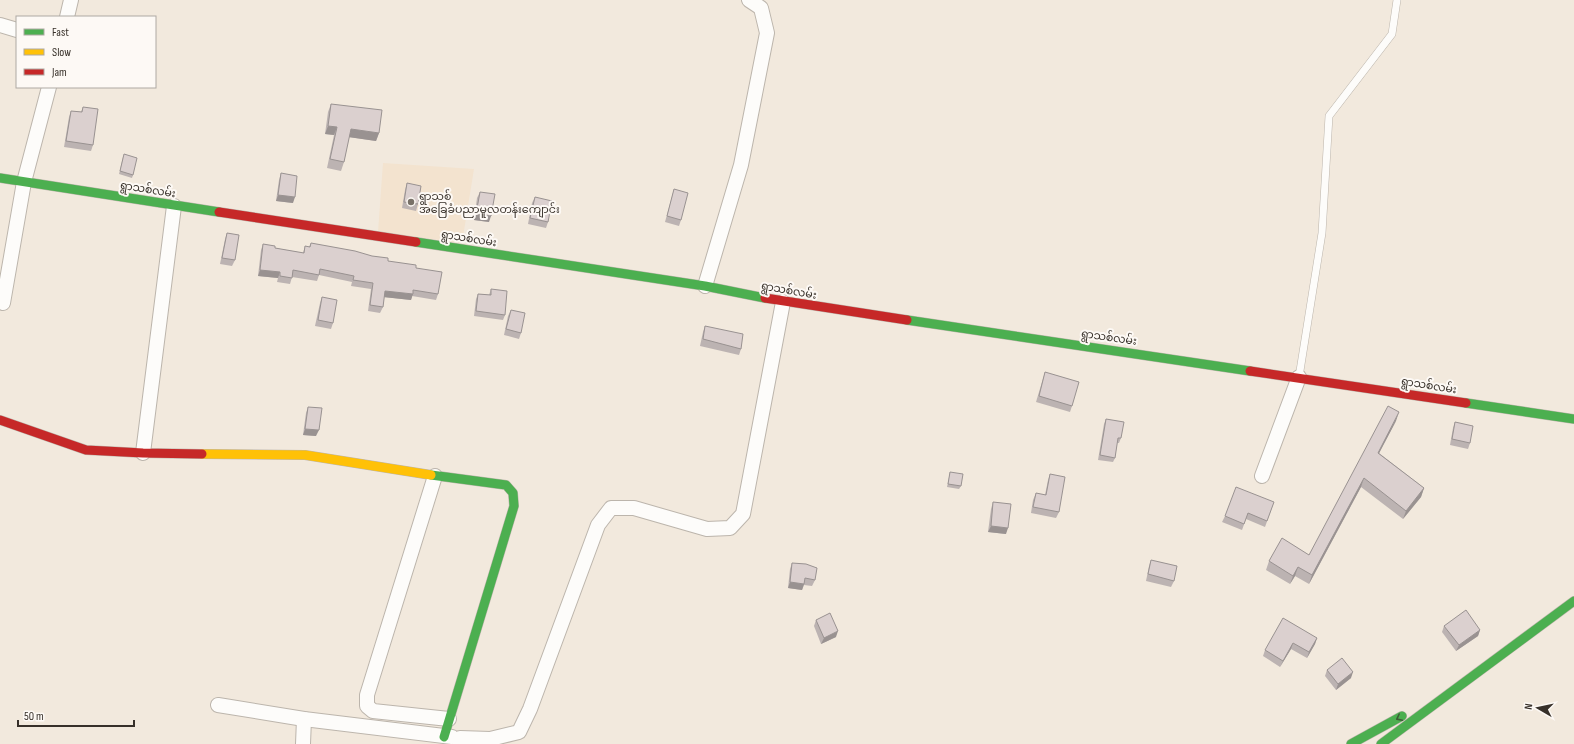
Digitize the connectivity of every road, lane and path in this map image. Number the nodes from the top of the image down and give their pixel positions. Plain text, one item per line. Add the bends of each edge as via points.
1 (71, 0) edge
2 (749, 0) edge
3 (1397, 0) edge
4 (67, 16) edge
5 (0, 25) edge
6 (16, 30) edge
7 (49, 88) edge
8 (0, 178) edge
9 (24, 182) junction
10 (174, 206) junction
11 (705, 286) junction
12 (783, 302) junction
13 (3, 303) dead end
14 (1299, 377) junction
15 (1574, 419) edge
16 (0, 420) edge
17 (143, 453) junction
18 (436, 476) junction
19 (1262, 476) dead end
20 (1574, 601) edge
21 (1459, 687) junction
22 (218, 704) dead end
23 (449, 719) junction
24 (304, 720) junction
25 (444, 737) junction
26 (460, 741) edge
27 (303, 744) edge
28 (1351, 744) edge
29 (1381, 744) edge

1 - 4 street
2 - 11 street via 761,8 767,33 741,164
3 - 14 lane via 1392,34 1328,116 1322,233
5 - 6 street
7 - 9 street
8 - 9 street, ရွာသစ်လမ်း
9 - 10 street, ရွာသစ်လမ်း
9 - 13 street
10 - 11 street, ရွာသစ်လမ်း
10 - 17 street
11 - 12 street, ရွာသစ်လမ်း
12 - 14 street, ရွာသစ်လမ်း
12 - 26 street via 743,514 730,528 708,529 634,508 611,508 598,525 530,709 519,732 490,739
14 - 15 street, ရွာသစ်လမ်း
14 - 19 street
16 - 17 street via 86,450
17 - 18 street via 305,455
18 - 23 street via 506,485 513,493 514,506
18 - 23 street via 367,695 367,706 373,711
20 - 21 street
21 -> 28 street
21 - 29 street
22 - 24 street
23 - 25 street
24 - 25 street
24 - 27 street
25 - 26 street

